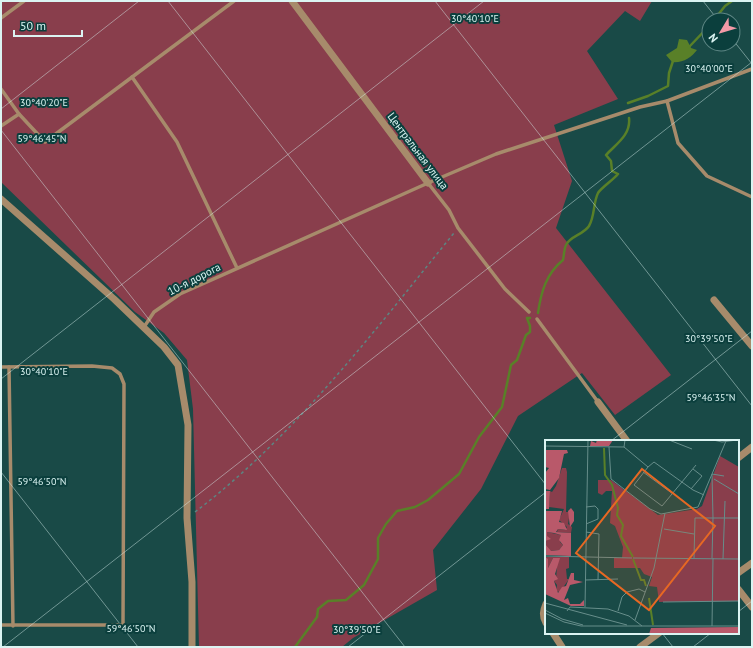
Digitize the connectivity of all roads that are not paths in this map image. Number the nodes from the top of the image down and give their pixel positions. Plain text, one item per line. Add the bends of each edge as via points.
1 (24, 1) edge
2 (234, 1) edge
3 (292, 1) edge
4 (1, 18) edge
5 (752, 69) edge
6 (132, 77) junction
7 (1, 89) edge
8 (667, 101) junction
9 (19, 114) junction
10 (1, 126) edge
11 (428, 183) junction
12 (752, 197) edge
13 (1, 199) edge
14 (237, 268) junction
15 (714, 300) dead end
16 (529, 312) dead end
17 (537, 319) dead end
18 (144, 327) junction
19 (752, 346) edge
20 (1, 367) edge
21 (9, 367) junction
22 (598, 402) joint
23 (626, 440) edge
24 (752, 447) edge
25 (739, 457) edge
26 (752, 562) edge
27 (739, 572) edge
28 (739, 590) edge
29 (545, 606) edge
30 (752, 607) edge
31 (545, 621) edge
32 (1, 625) edge
33 (13, 626) junction
34 (554, 634) edge
35 (658, 634) edge
36 (192, 647) edge
37 (562, 647) edge
38 (640, 647) edge

1 - 4 lane
2 - 6 lane
3 - 11 street, Центральная улица
5 - 8 lane, 10-я дорога
6 - 9 lane via 45,142
6 - 14 lane via 177,142
7 - 9 lane
8 - 11 lane, 10-я дорога via 640,107 496,154
8 - 12 lane via 678,143 707,176
9 - 10 lane
11 - 14 lane, 10-я дорога
11 - 16 lane, Центральная улица via 449,210 458,228 505,289
13 - 18 street
14 - 18 lane, 10-я дорога via 180,294 154,312
15 - 19 street
17 - 22 lane
18 - 36 street via 178,365 188,425 187,518 192,582
20 - 21 lane
21 - 33 lane
21 - 33 lane via 112,368 120,374 124,384 123,625
22 - 23 street
24 - 25 street
26 - 27 street
28 - 30 street
29 - 31 street
32 - 33 lane
34 - 37 street
35 - 38 street

